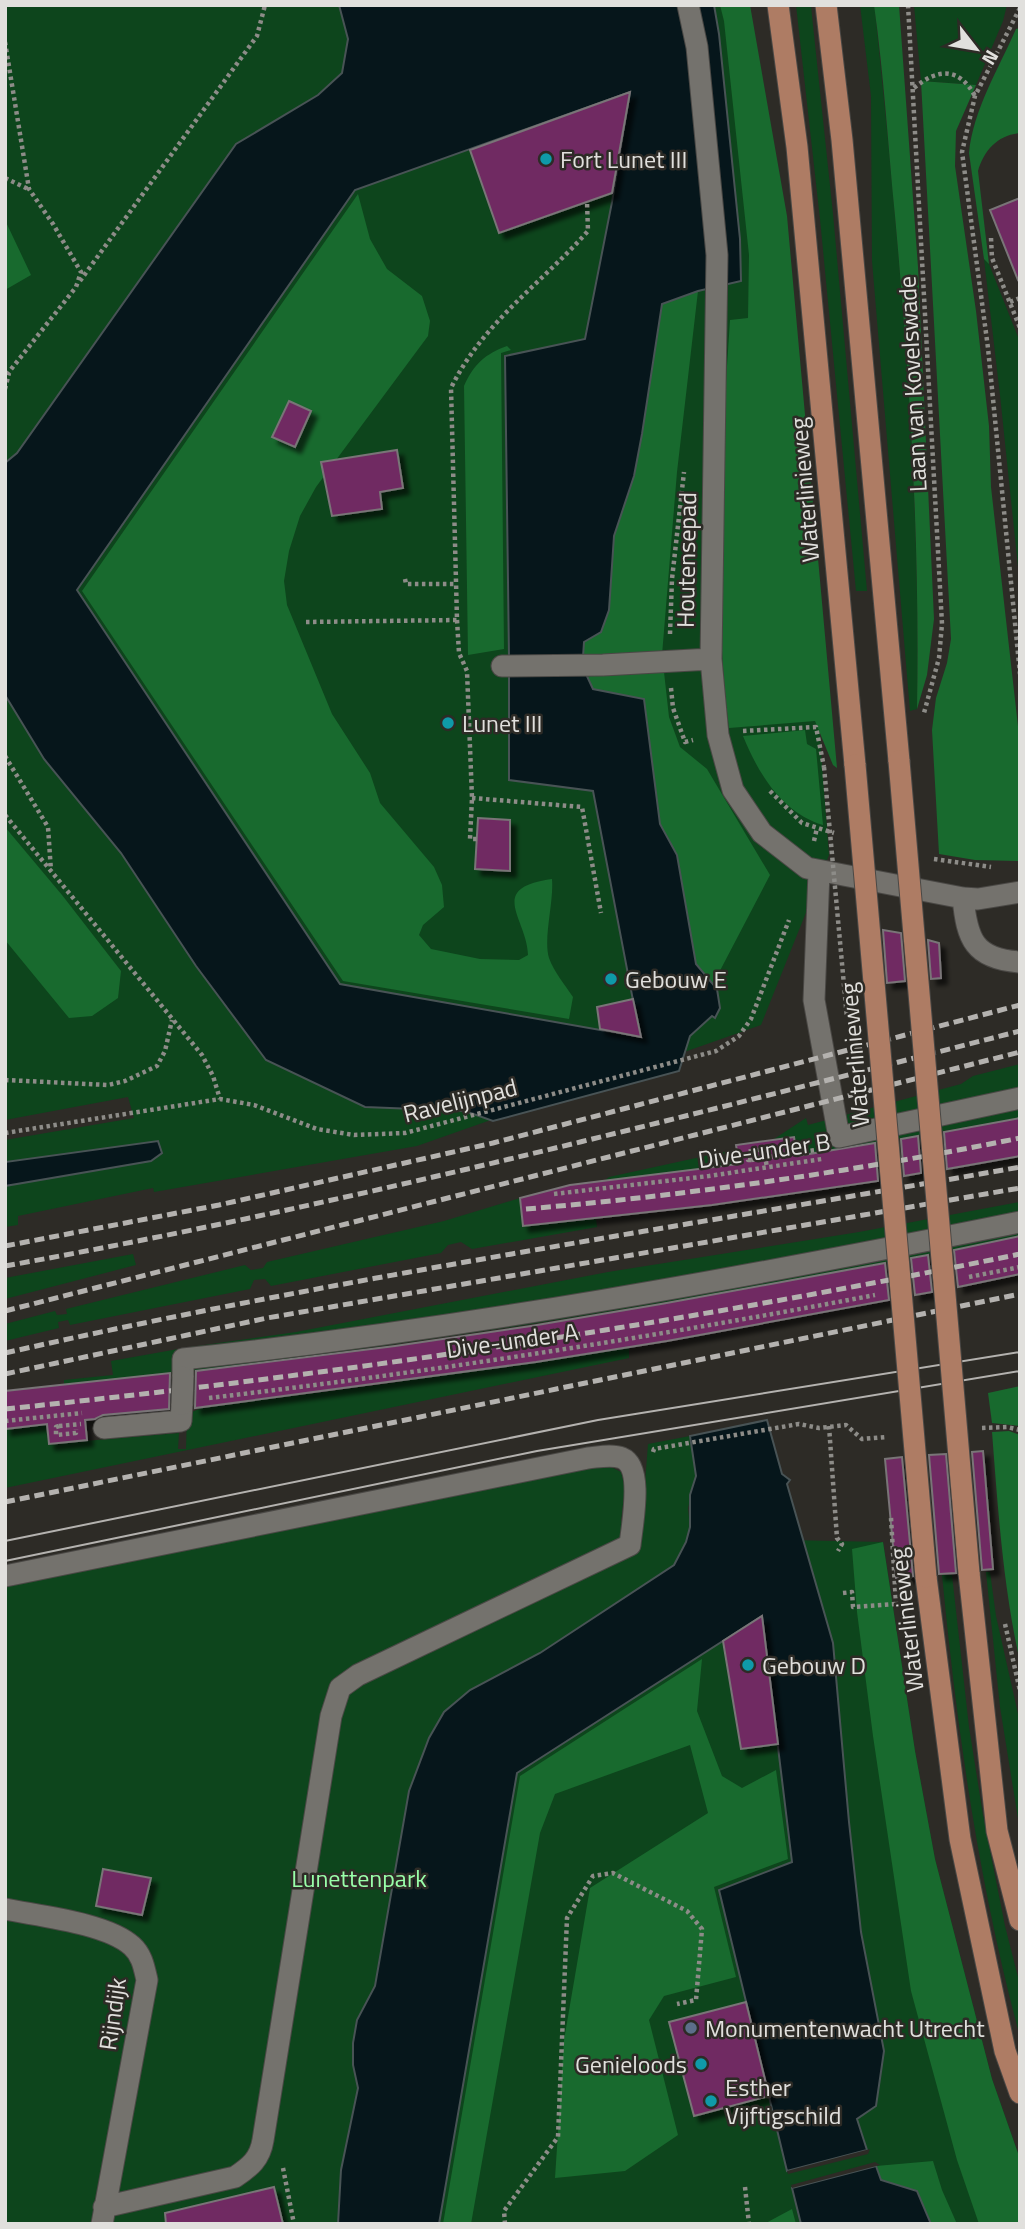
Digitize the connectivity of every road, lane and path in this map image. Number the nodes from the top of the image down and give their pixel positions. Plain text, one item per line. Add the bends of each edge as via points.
1 (265, 5) edge
2 (688, 5) edge
3 (778, 5) edge
4 (826, 5) edge
5 (908, 5) edge
6 (1020, 8) edge
7 (5, 43) edge
8 (914, 89) junction
9 (975, 96) junction
10 (5, 178) edge
11 (29, 189) junction
12 (587, 202) dead end
13 (991, 238) dead end
14 (76, 288) junction
15 (1020, 298) edge
16 (1010, 302) junction
17 (1020, 328) edge
18 (7, 375) edge
19 (5, 389) edge
20 (405, 579) dead end
21 (456, 584) junction
22 (457, 621) junction
23 (306, 622) dead end
24 (711, 659) junction
25 (502, 666) dead end
26 (1020, 674) edge
27 (923, 725) dead end
28 (755, 731) dead end
29 (5, 756) edge
30 (824, 767) dead end
31 (472, 798) junction
32 (5, 815) edge
33 (477, 839) dead end
34 (51, 872) junction
35 (819, 872) junction
36 (1020, 892) edge
37 (963, 898) junction
38 (601, 913) dead end
39 (790, 917) dead end
40 (1020, 962) edge
41 (172, 1020) junction
42 (5, 1080) edge
43 (1020, 1098) edge
44 (220, 1099) junction
45 (5, 1133) edge
46 (796, 1153) dead end
47 (825, 1159) dead end
48 (767, 1168) junction
49 (554, 1194) dead end
50 (1020, 1222) edge
51 (1020, 1267) edge
52 (957, 1279) dead end
53 (876, 1295) dead end
54 (204, 1399) dead end
55 (86, 1413) dead end
56 (5, 1421) edge
57 (80, 1424) dead end
58 (829, 1426) junction
59 (991, 1427) dead end
60 (104, 1428) dead end
61 (1020, 1430) edge
62 (72, 1434) dead end
63 (862, 1439) dead end
64 (672, 1446) dead end
65 (838, 1551) dead end
66 (5, 1576) edge
67 (843, 1593) dead end
68 (896, 1604) dead end
69 (1004, 1621) dead end
70 (1020, 1691) edge
71 (5, 1909) edge
72 (1020, 1920) edge
73 (677, 2004) dead end
74 (1020, 2093) edge
75 (263, 2140) junction
76 (745, 2187) dead end
77 (103, 2216) edge
78 (294, 2224) edge
79 (505, 2224) edge
80 (748, 2224) edge

1 - 14 path via 257,36
2 - 24 street, Houtensepad via 698,47 718,255
3 - 74 main road, Waterlinieweg, bridge via 797,147 926,1577 960,1839 1005,2051
4 - 72 main road, bridge via 842,140 970,1573 997,1831
5 - 8 path, Laan van Kovelswade
6 - 9 path
7 - 11 path
8 - 9 path via 936,74 948,74 967,82
8 - 27 path, Laan van Kovelswade via 942,624
9 - 26 path via 962,152 988,348
10 - 11 path
11 - 14 path via 81,272
12 - 21 path via 587,231 494,323 463,362 451,388
13 - 16 path via 992,258
14 - 18 path
15 - 16 path
16 - 17 path
18 - 19 path
20 - 21 path via 406,584
21 - 22 path
22 - 23 path
22 - 31 path via 459,653 467,671
24 - 25 street
24 - 35 street, Houtensepad via 718,735 733,790 762,833
28 - 30 path via 816,727
29 - 34 path via 48,827
31 - 33 path via 470,839
31 - 38 path via 582,807
32 - 34 path
34 - 41 path
35 - 37 street, Houtensepad
35 - 43 street via 814,1000 839,1137
36 - 37 street, Houtensepad
37 - 40 street via 972,942 987,953
39 - 44 path, Ravelijnpad via 751,1019 739,1036 716,1051 405,1133 354,1135 317,1129 254,1105
41 - 42 path via 157,1066 125,1082
41 - 44 path via 202,1055
44 - 45 path, Ravelijnpad
46 - 48 path, bridge via 777,1154 769,1157 748,1160 746,1152 764,1149
47 - 48 path, Dive-under B
48 - 49 path, Dive-under B
50 - 60 street, bridge via 771,1272 540,1310 183,1359 181,1421
51 - 52 path
53 - 54 path, Dive-under A via 535,1355
55 - 56 path
57 - 62 path, bridge via 56,1427 56,1435
58 - 63 path via 846,1425
58 - 64 path via 799,1424
58 - 65 path via 837,1538 842,1544
59 - 61 path
66 - 75 street via 588,1458 624,1458 633,1467 630,1545 358,1675 340,1688 331,1716
67 - 68 path via 852,1592 853,1607
69 - 70 path
71 - 77 street, Rijndijk via 119,1937 143,1962 147,1980
73 - 79 path via 696,2000 702,1929 687,1911 613,1873 593,1876 567,1918 558,2137 504,2211
75 - 77 street via 253,2164 234,2177
75 - 78 path via 283,2165
76 - 80 path

